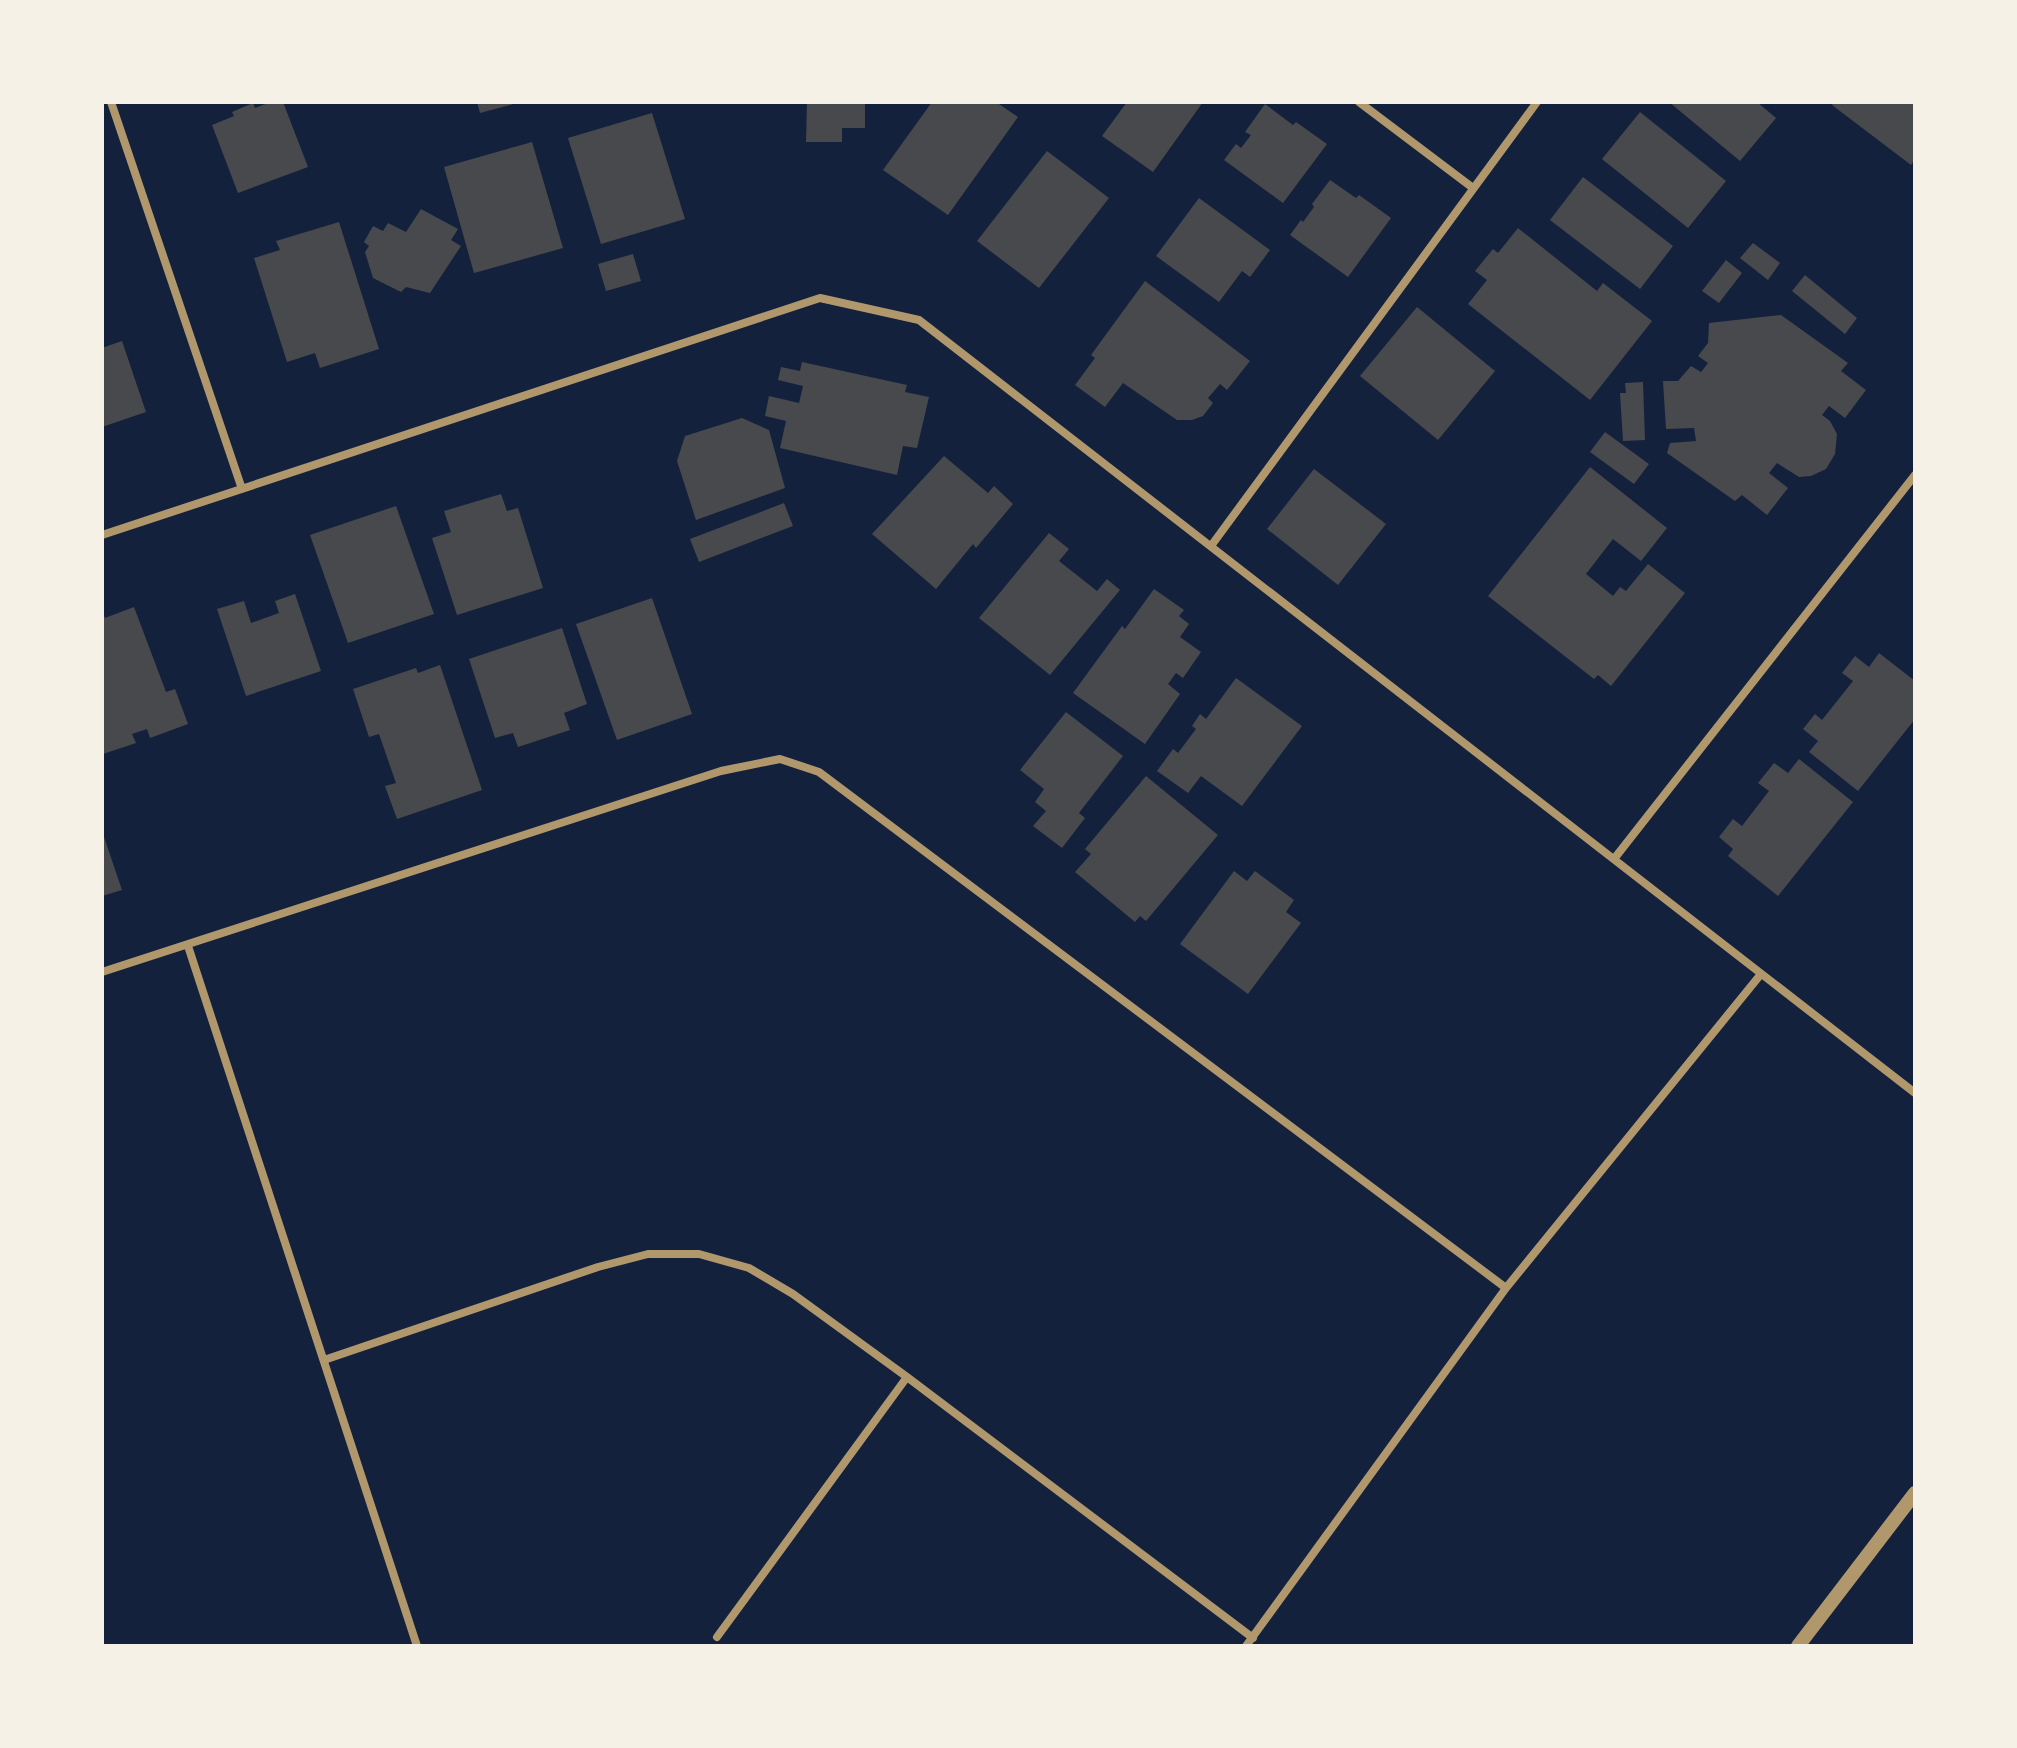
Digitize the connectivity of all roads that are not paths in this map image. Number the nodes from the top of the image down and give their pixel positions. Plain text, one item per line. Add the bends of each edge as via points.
1 (111, 102) edge
2 (1359, 102) edge
3 (1537, 102) edge
4 (1473, 188) junction
5 (1915, 475) edge
6 (242, 489) junction
7 (102, 535) edge
8 (1211, 546) junction
9 (1614, 859) junction
10 (188, 946) junction
11 (102, 972) edge
12 (1761, 974) junction
13 (1915, 1093) edge
14 (1506, 1288) junction
15 (324, 1360) junction
16 (907, 1377) junction
17 (1915, 1493) edge
18 (717, 1637) dead end
19 (1253, 1638) junction
20 (417, 1646) edge
21 (1246, 1646) edge
22 (1798, 1646) edge

1 - 6 street
2 - 4 street
3 - 4 street
4 - 8 street
5 - 9 street
6 - 7 street
6 - 8 street via 820,298 919,320
8 - 9 street
9 - 12 street
10 - 11 street
10 - 14 street via 721,771 780,759 819,772
10 - 15 street
12 - 13 street
12 - 14 street
14 - 19 street
15 - 16 street via 598,1267 648,1254 699,1254 749,1268 793,1294
15 - 20 street
16 - 18 street
16 - 19 street
17 - 22 street
19 - 21 street

